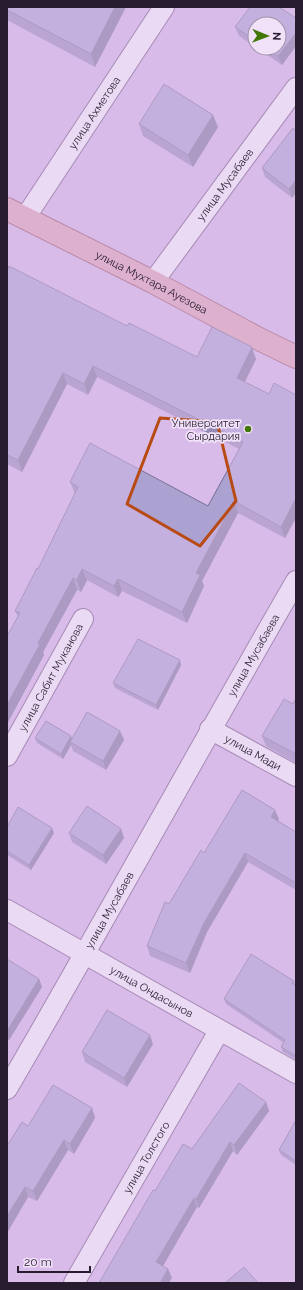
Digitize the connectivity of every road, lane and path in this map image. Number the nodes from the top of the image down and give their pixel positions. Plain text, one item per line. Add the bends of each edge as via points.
1 (164, 7) edge
2 (296, 88) edge
3 (12, 213) edge
4 (154, 282) junction
5 (296, 357) edge
6 (296, 581) edge
7 (83, 619) dead end
8 (210, 729) junction
9 (7, 756) edge
10 (296, 776) edge
11 (7, 910) edge
12 (86, 954) junction
13 (219, 1031) junction
14 (296, 1073) edge
15 (7, 1089) edge
16 (74, 1283) edge

1 - 3 street, улица Ахметова
2 - 4 street, улица Мусабаев
3 - 4 main road, улица Мухтара Ауезова
4 - 5 main road, улица Мухтара Ауезова
6 - 8 street, улица Мусабаева
7 - 9 street, улица Сабит Муканова
8 - 10 street, улица Мади
8 - 12 street, улица Мусабаев
11 - 12 street, улица Ондасынов
12 - 13 street, улица Ондасынов
12 - 15 street, улица Мусабаев
13 - 14 street, улица Ондасынов
13 - 16 street, улица Толстого

